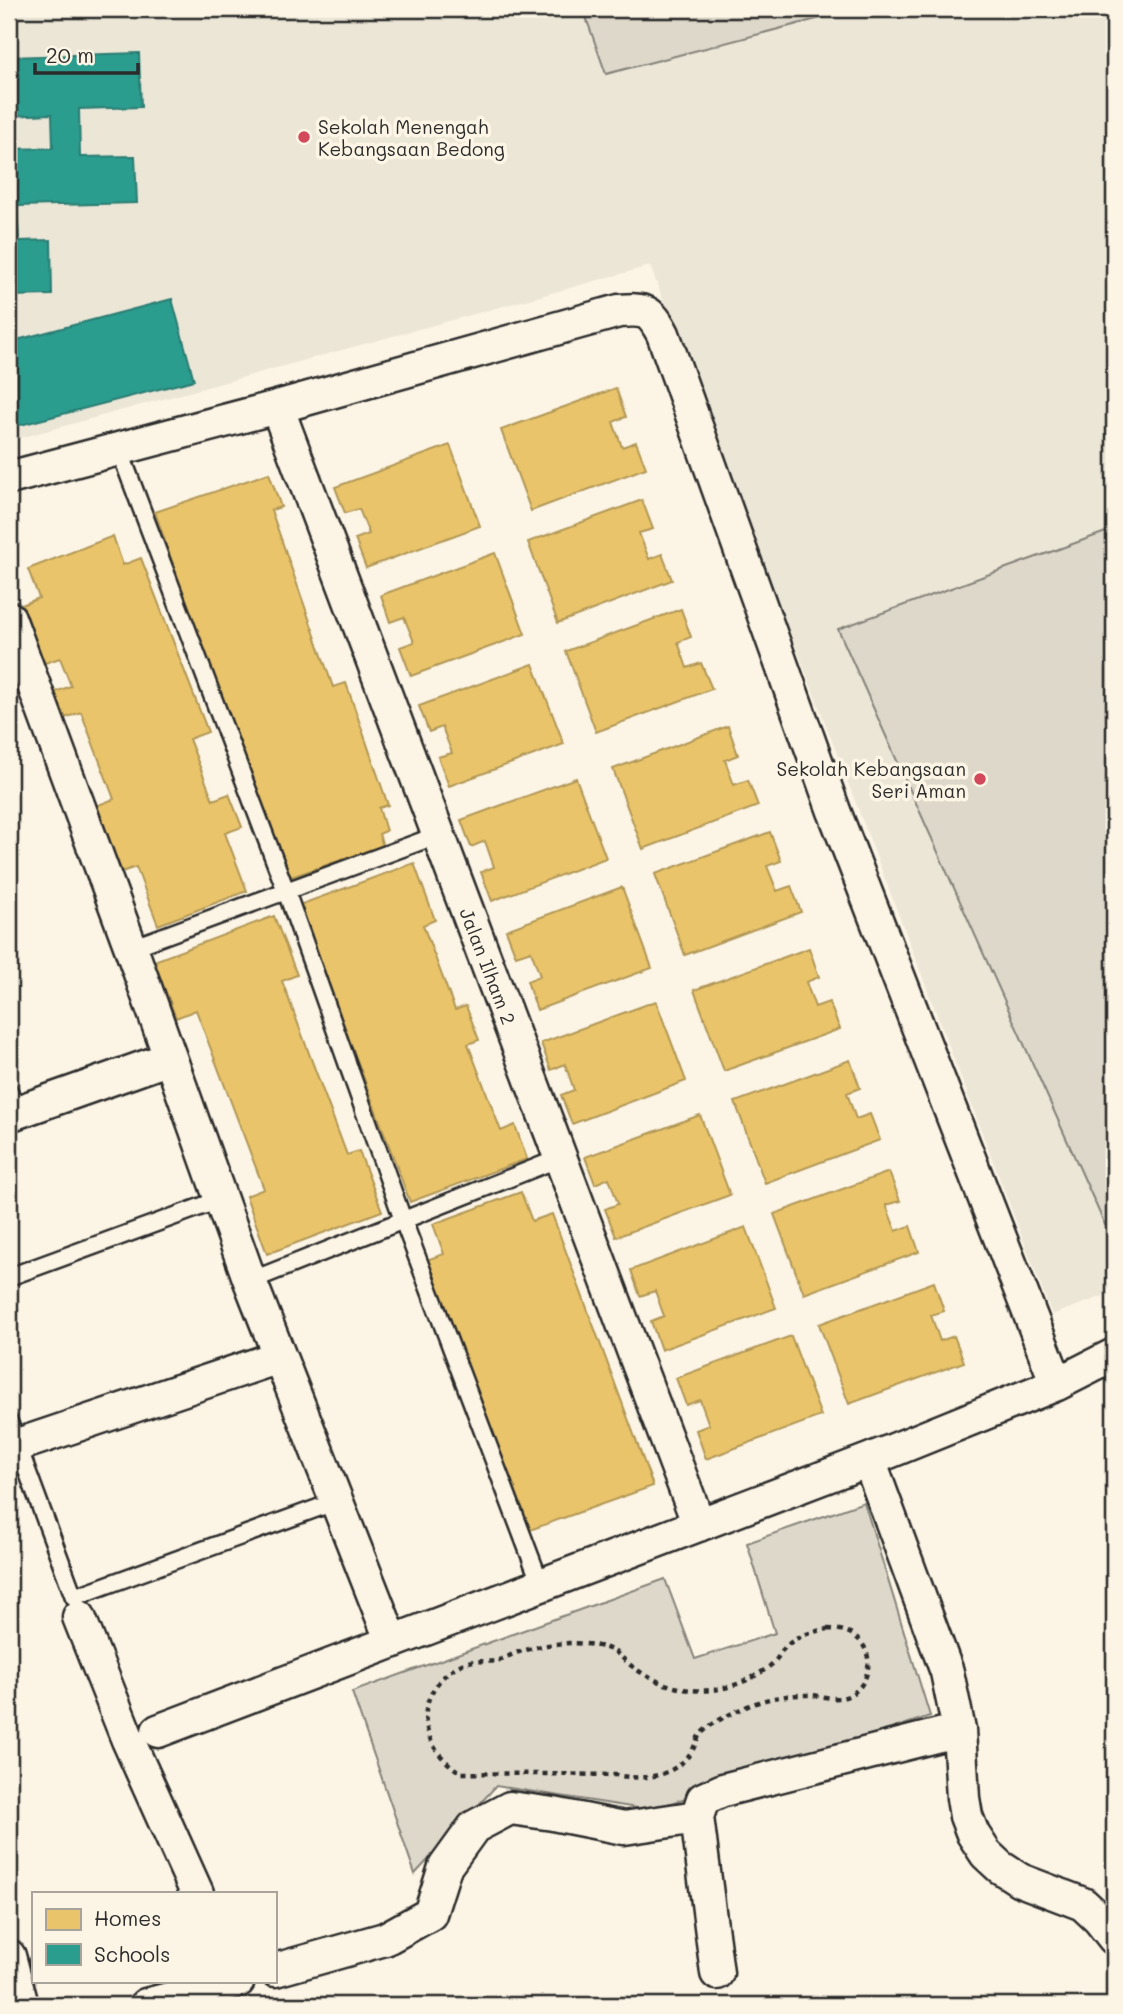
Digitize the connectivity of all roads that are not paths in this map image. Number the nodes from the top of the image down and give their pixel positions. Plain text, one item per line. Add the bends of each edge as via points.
1 (277, 407) junction
2 (119, 449) junction
3 (9, 478) edge
4 (9, 618) edge
5 (438, 835) junction
6 (286, 891) junction
7 (131, 948) junction
8 (170, 1058) junction
9 (11, 1106) edge
10 (560, 1158) junction
11 (219, 1200) junction
12 (404, 1220) junction
13 (9, 1277) edge
14 (250, 1281) junction
15 (1114, 1354) edge
16 (279, 1357) junction
17 (1057, 1384) junction
18 (13, 1433) edge
19 (869, 1460) junction
20 (337, 1501) junction
21 (699, 1525) junction
22 (541, 1585) junction
23 (79, 1617) dead end
24 (391, 1642) junction
25 (959, 1730) junction
26 (158, 1731) dead end
27 (696, 1817) junction
28 (197, 1892) edge
29 (1114, 1938) edge
30 (9, 1956) edge
31 (276, 1970) edge
32 (717, 1973) dead end
33 (233, 1982) edge
34 (22, 2005) edge
35 (146, 2005) edge

1 - 2 street
1 - 5 street, Jalan Ilham 2
1 - 17 street via 619,311 643,311 654,318 834,811
2 - 3 street
2 - 6 lane
4 - 7 street
5 - 6 lane
5 - 10 street, Jalan Ilham 2
6 - 7 lane
6 - 12 lane
7 - 8 street
8 - 9 street
8 - 11 street
10 - 12 lane
10 - 21 street, Jalan Ilham 2
11 - 13 lane
11 - 14 street
12 - 14 lane
12 - 22 lane
14 - 16 street
15 - 17 street
16 - 18 street
16 - 20 street
17 - 19 street
18 - 20 lane via 74,1597
19 - 21 street
19 - 25 street via 947,1672
20 - 24 street
21 - 22 street
22 - 24 street
23 - 28 street via 128,1741
24 - 26 street
25 - 27 street via 723,1790 703,1799
25 - 29 street via 966,1816 986,1854 1020,1880 1083,1904
27 - 31 street via 624,1828 510,1808 474,1827 445,1867 430,1914 385,1939
27 - 32 street
30 - 34 street
33 - 35 street

